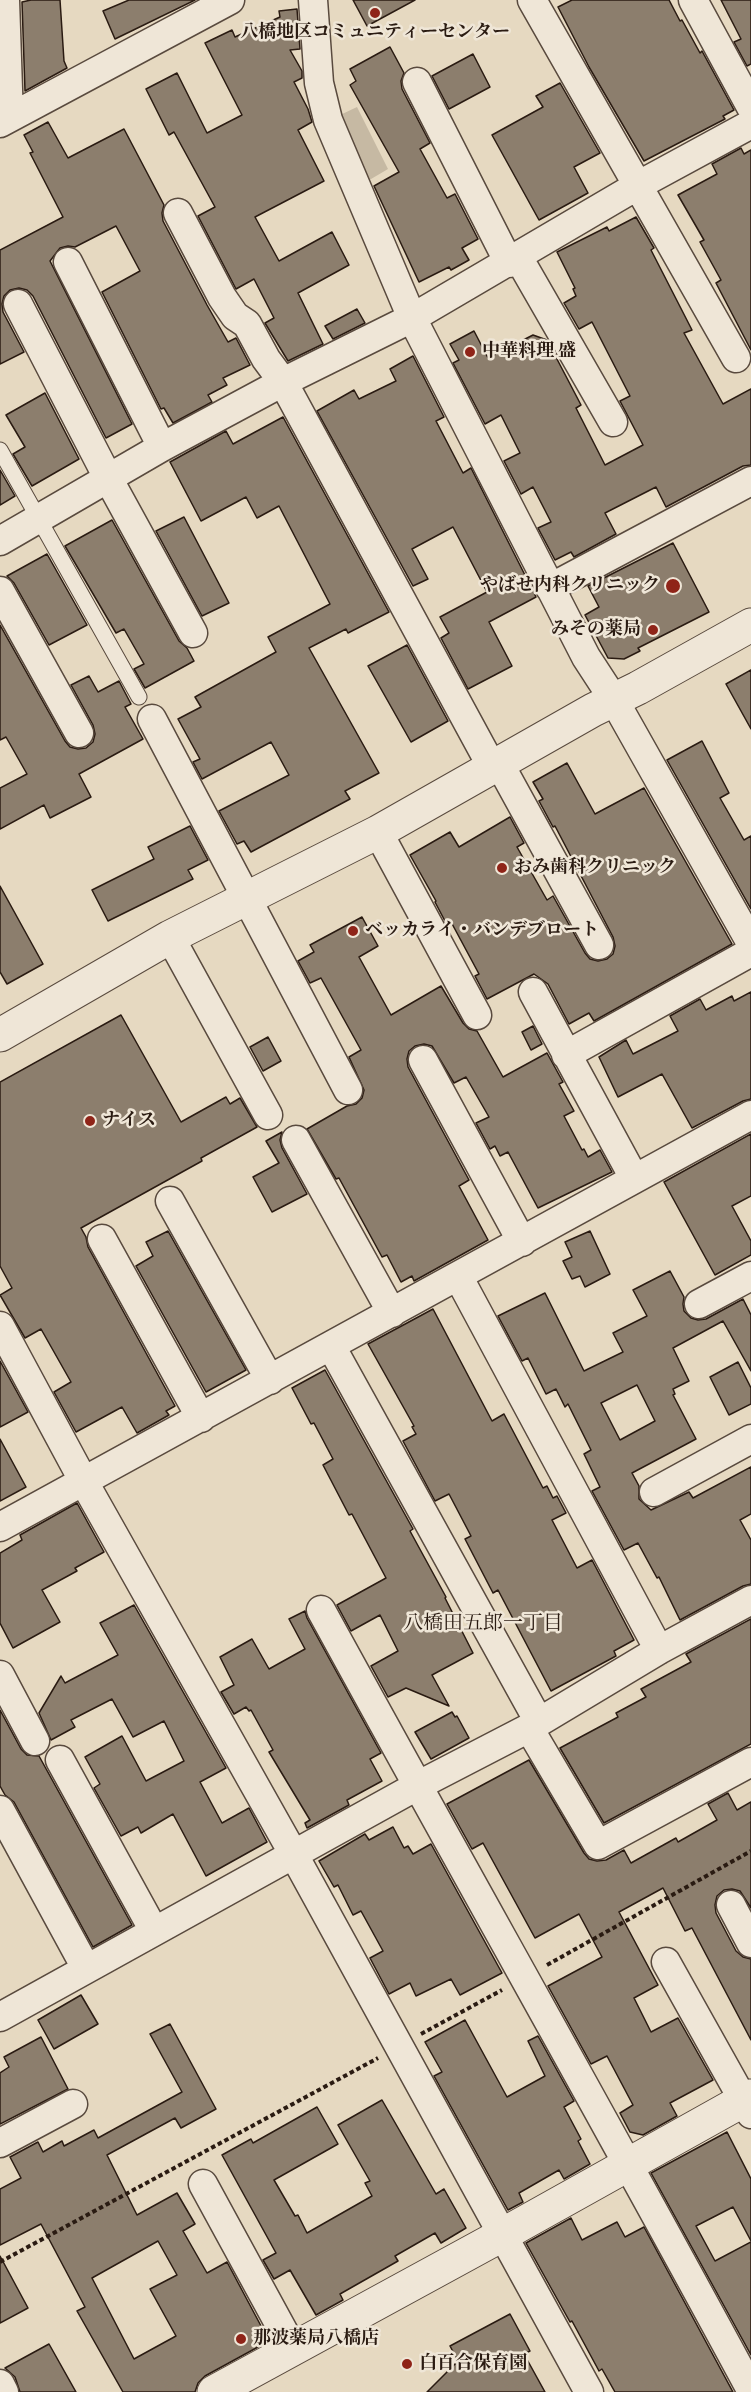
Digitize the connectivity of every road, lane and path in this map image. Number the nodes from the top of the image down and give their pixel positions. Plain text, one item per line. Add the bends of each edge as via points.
1 (5, 0) edge
2 (230, 0) edge
3 (313, 0) edge
4 (532, 0) edge
5 (693, 0) edge
6 (417, 82) dead end
7 (751, 106) edge
8 (4, 121) edge
9 (751, 124) edge
10 (638, 186) junction
11 (178, 213) dead end
12 (513, 260) junction
13 (68, 262) dead end
14 (18, 304) dead end
15 (412, 318) junction
16 (736, 358) dead end
17 (283, 382) junction
18 (613, 422) dead end
19 (162, 447) junction
20 (0, 450) edge
21 (108, 478) junction
22 (751, 482) edge
23 (39, 519) junction
24 (0, 541) edge
25 (550, 588) junction
26 (0, 591) edge
27 (751, 625) edge
28 (193, 633) dead end
29 (614, 700) junction
30 (145, 708) joint
31 (79, 733) dead end
32 (495, 765) junction
33 (378, 831) junction
34 (246, 900) junction
35 (170, 937) junction
36 (751, 943) edge
37 (599, 945) dead end
38 (751, 952) edge
39 (533, 992) dead end
40 (477, 1015) dead end
41 (0, 1035) edge
42 (567, 1055) junction
43 (423, 1060) dead end
44 (348, 1090) dead end
45 (751, 1114) edge
46 (268, 1115) dead end
47 (296, 1140) dead end
48 (634, 1178) junction
49 (170, 1201) dead end
50 (102, 1239) dead end
51 (522, 1242) junction
52 (458, 1276) junction
53 (751, 1276) edge
54 (699, 1305) dead end
55 (392, 1313) junction
56 (0, 1326) edge
57 (330, 1346) junction
58 (270, 1380) junction
59 (201, 1418) junction
60 (751, 1439) edge
61 (84, 1482) junction
62 (654, 1492) dead end
63 (0, 1527) edge
64 (751, 1600) edge
65 (321, 1610) dead end
66 (659, 1650) junction
67 (0, 1675) edge
68 (534, 1725) junction
69 (35, 1741) dead end
70 (60, 1760) dead end
71 (751, 1762) edge
72 (417, 1786) junction
73 (0, 1810) edge
74 (294, 1856) junction
75 (731, 1905) dead end
76 (154, 1931) junction
77 (751, 1943) edge
78 (666, 1962) dead end
79 (86, 1968) junction
80 (0, 2017) edge
81 (748, 2103) edge
82 (73, 2104) dead end
83 (0, 2143) edge
84 (629, 2164) junction
85 (203, 2184) dead end
86 (502, 2235) junction
87 (293, 2349) junction
88 (0, 2384) edge
89 (751, 2390) edge
90 (4, 2392) edge
91 (214, 2392) edge
92 (589, 2392) edge

1 - 8 street
2 - 8 street
3 - 15 street via 319,83 328,120
4 - 10 street
5 - 7 street
6 - 12 street
9 - 10 street
10 - 12 street
10 - 16 street
11 - 17 street via 222,297 235,316 247,324
12 - 15 street
12 - 18 street
13 - 19 street
14 - 21 street
15 - 17 street
15 - 25 street
17 - 19 street
17 - 32 street
19 - 21 street
20 - 23 lane
21 - 23 street
21 - 28 street
22 - 25 street
23 - 24 street
23 - 30 lane
25 - 29 street
26 - 31 street
27 - 29 street
29 - 32 street
29 - 36 street
30 - 34 street
32 - 33 street
32 - 37 street
33 - 34 street
33 - 40 street
34 - 35 street
34 - 44 street
35 - 41 street
35 - 46 street
38 - 42 street
39 - 42 street
42 - 48 street
43 - 51 street
45 - 48 street
47 - 55 street
48 - 51 street
49 - 58 street
50 - 59 street
51 - 52 street
52 - 55 street
52 - 66 street
53 - 54 street
55 - 57 street
56 - 61 street
57 - 58 street
57 - 68 street
58 - 59 street
59 - 61 street
60 - 62 street
61 - 63 street
61 - 74 street
64 - 66 street
65 - 72 street
66 - 68 street
67 - 69 street
68 - 71 street via 598,1845
68 - 72 street
70 - 76 street
72 - 74 street
72 - 84 street
73 - 79 street
74 - 76 street
74 - 86 street
75 - 77 street
76 - 79 street
78 - 81 street
79 - 80 street
81 - 84 street
82 - 83 street
84 - 86 street
84 - 89 street
85 - 87 street
86 - 87 street
86 - 92 street
87 - 91 street
88 - 90 street

